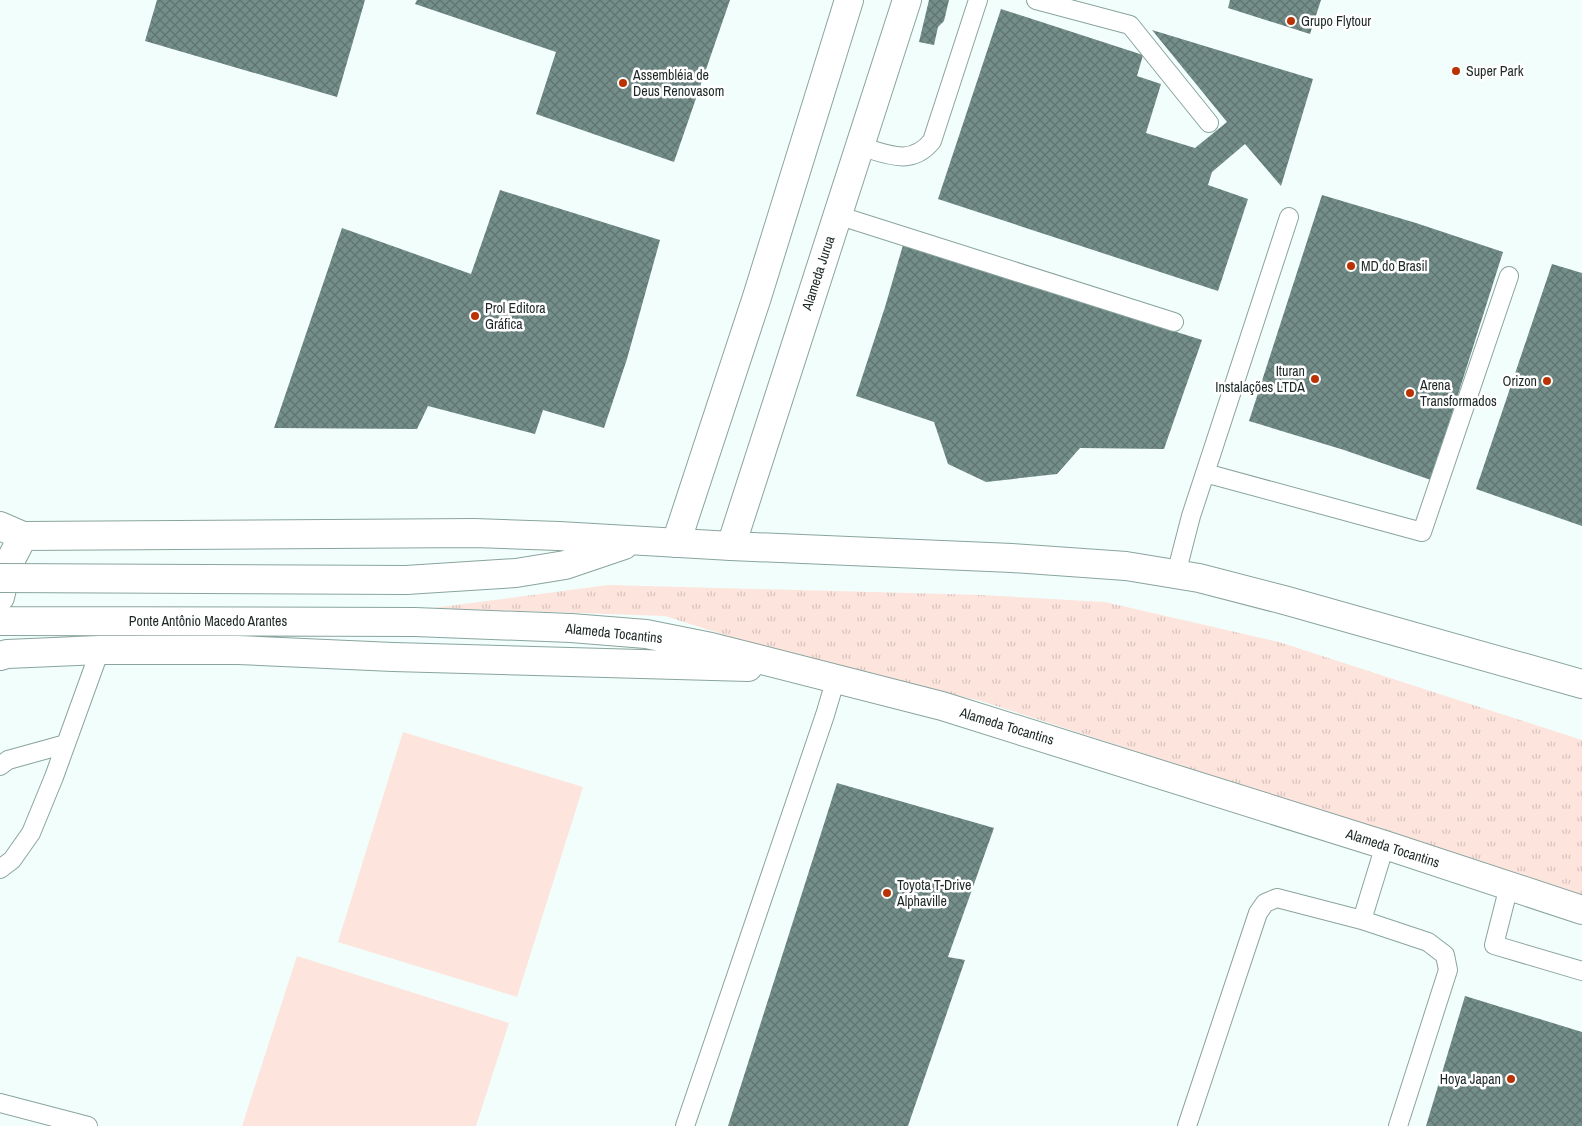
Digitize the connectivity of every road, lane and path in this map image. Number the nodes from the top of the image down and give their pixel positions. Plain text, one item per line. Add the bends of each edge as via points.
1 (849, 0) edge
2 (907, 0) edge
3 (978, 0) edge
4 (1036, 0) edge
5 (1209, 123) dead end
6 (859, 146) junction
7 (837, 215) junction
8 (1289, 217) dead end
9 (1509, 276) dead end
10 (1174, 322) dead end
11 (1205, 473) junction
12 (12, 531) edge
13 (635, 541) junction
14 (676, 543) junction
15 (731, 546) junction
16 (1176, 574) junction
17 (0, 578) edge
18 (0, 597) edge
19 (0, 621) edge
20 (415, 622) joint
21 (0, 626) edge
22 (100, 650) junction
23 (4, 655) edge
24 (801, 669) junction
25 (836, 678) junction
26 (1582, 684) edge
27 (66, 744) junction
28 (0, 766) edge
29 (1385, 845) junction
30 (0, 869) edge
31 (1509, 886) junction
32 (1582, 910) edge
33 (1362, 920) junction
34 (1582, 971) edge
35 (0, 1104) edge
36 (88, 1126) edge
37 (685, 1126) edge
38 (1187, 1126) edge
39 (1398, 1126) edge

1 - 14 main road via 757,297
2 - 6 main road, Alameda Jurua
3 - 6 lane via 932,141 926,150 912,157
4 - 5 lane via 1130,25
6 - 7 main road, Alameda Jurua
7 - 10 lane
7 - 15 main road, Alameda Jurua
8 - 11 lane
9 - 11 lane via 1422,532
11 - 16 lane
12 - 13 main road via 474,533
12 - 18 main road
13 - 14 main road
13 - 17 main road, bridge via 565,565 516,573 406,580
14 - 15 main road
15 - 16 main road via 1012,558 1126,566
16 - 26 main road via 1284,600
19 - 20 main road, Ponte Antônio Macedo Arantes
20 - 24 main road, Alameda Tocantins via 646,634
21 - 23 main road
22 - 23 main road
22 - 24 main road via 238,650
22 - 27 lane
24 - 25 main road, Alameda Tocantins
25 - 29 main road, Alameda Tocantins via 942,706
25 - 37 lane
27 - 28 lane via 8,760
27 - 30 lane via 31,832 12,860
29 - 31 main road, Alameda Tocantins
29 - 33 lane
31 - 32 main road, Alameda Tocantins
31 - 34 lane via 1494,945
33 - 38 lane via 1277,898 1265,903 1258,913
33 - 39 lane via 1428,942 1444,955 1448,970
35 - 36 lane

